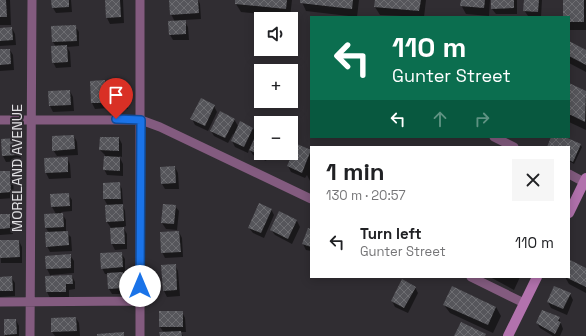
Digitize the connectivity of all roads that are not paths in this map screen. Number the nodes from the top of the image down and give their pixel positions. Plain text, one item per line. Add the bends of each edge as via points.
1 (32, 0) edge
2 (140, 0) edge
3 (0, 120) edge
4 (32, 120) junction
5 (141, 120) junction
6 (496, 138) edge
7 (512, 146) edge
8 (570, 174) edge
9 (585, 180) edge
10 (310, 199) edge
11 (570, 211) edge
12 (473, 278) edge
13 (536, 278) edge
14 (0, 302) edge
15 (30, 302) junction
16 (140, 302) junction
17 (524, 303) junction
18 (30, 336) edge
19 (140, 336) edge
20 (508, 336) edge

1 - 4 street, MORELAND AVENUE
2 - 5 street
3 - 4 street
4 - 5 street
4 - 15 street, MORELAND AVENUE
5 - 10 street
5 - 16 street
6 - 7 street
8 - 9 street
9 - 11 street
12 - 17 street
13 - 17 street
14 - 15 street
15 - 16 street
15 - 18 street, MORELAND AVENUE
16 - 19 street
17 - 20 street

